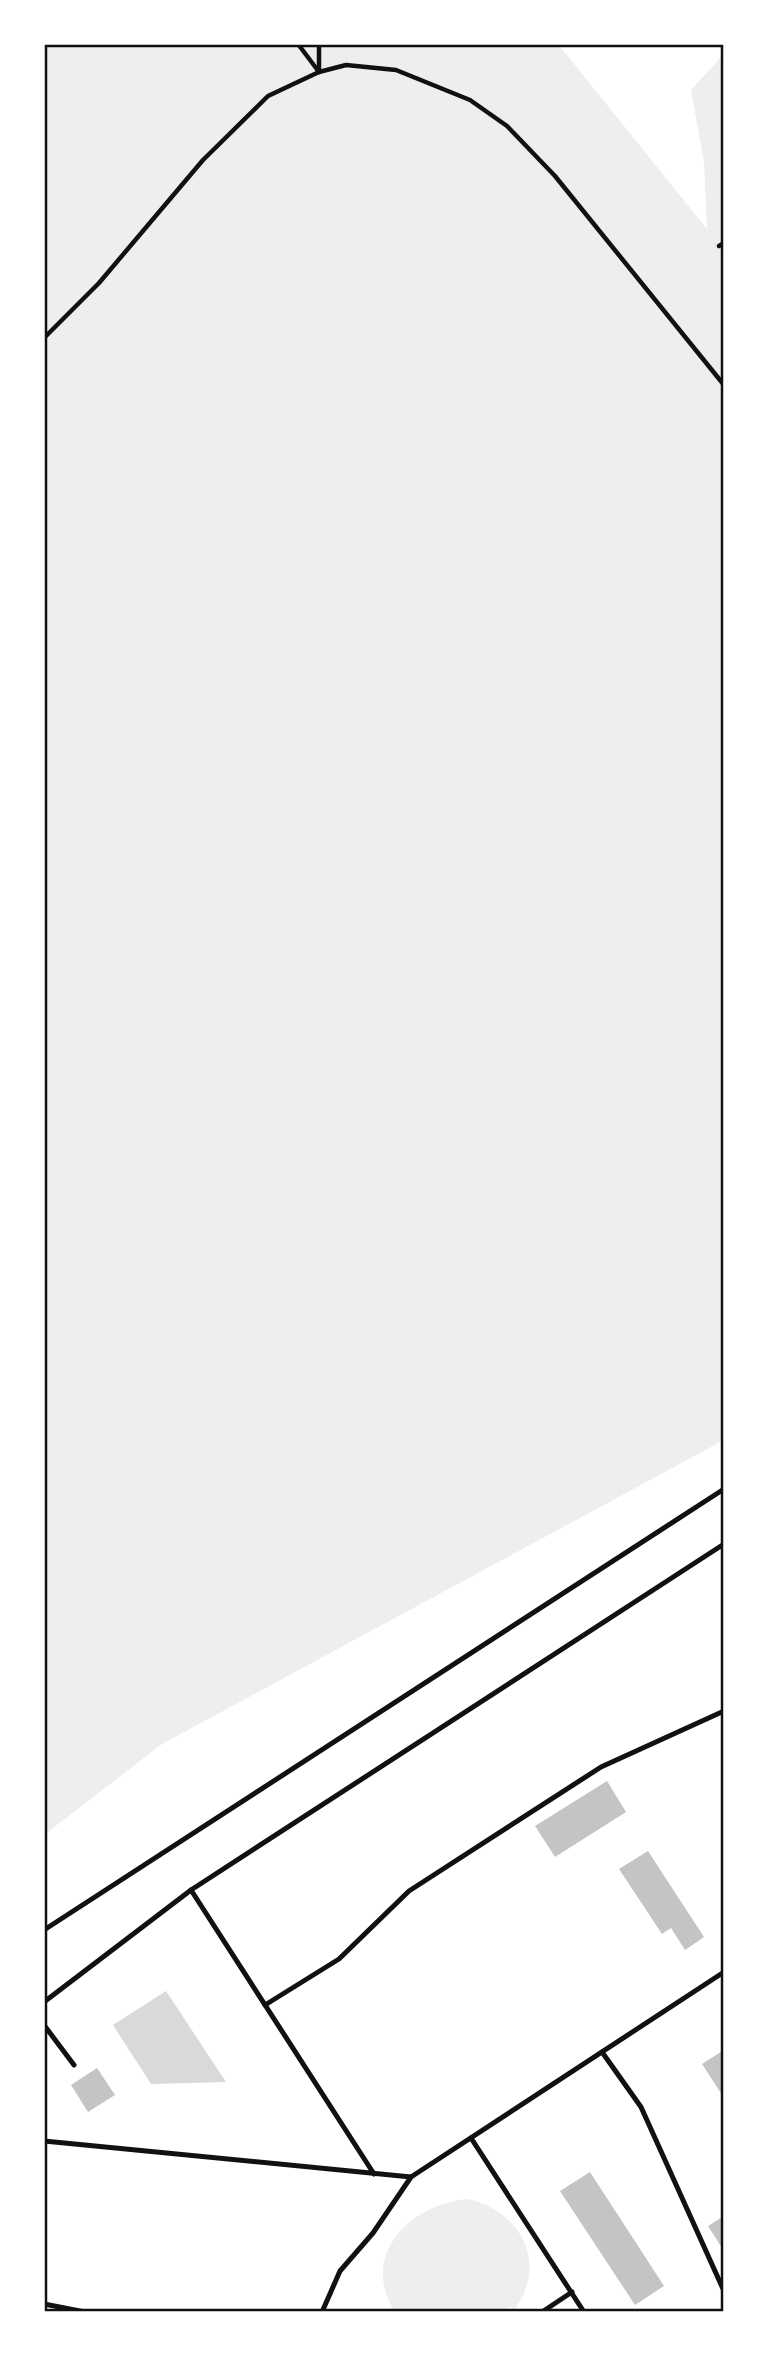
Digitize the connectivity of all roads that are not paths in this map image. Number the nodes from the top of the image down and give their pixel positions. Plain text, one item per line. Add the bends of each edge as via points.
1 (724, 1489) edge
2 (724, 1544) edge
3 (724, 1711) edge
4 (191, 1890) junction
5 (44, 1930) edge
6 (724, 1972) edge
7 (44, 2002) edge
8 (265, 2005) junction
9 (44, 2025) edge
10 (602, 2052) junction
11 (74, 2065) dead end
12 (471, 2138) junction
13 (44, 2141) edge
14 (374, 2174) junction
15 (411, 2178) junction
16 (724, 2291) edge
17 (572, 2292) junction
18 (44, 2304) edge
19 (85, 2312) edge
20 (322, 2312) edge
21 (542, 2312) edge
22 (584, 2312) edge

1 - 5 lane
2 - 4 lane
3 - 8 lane via 601,1767 410,1891 339,1959
4 - 7 lane
4 - 8 lane
6 - 10 lane
8 - 14 lane
9 - 11 lane
10 - 12 lane
10 - 16 lane via 641,2107
12 - 15 lane
12 - 17 lane
13 - 14 lane
14 - 15 lane
15 - 20 lane via 340,2271
17 - 21 lane
17 - 22 lane
18 - 19 lane

